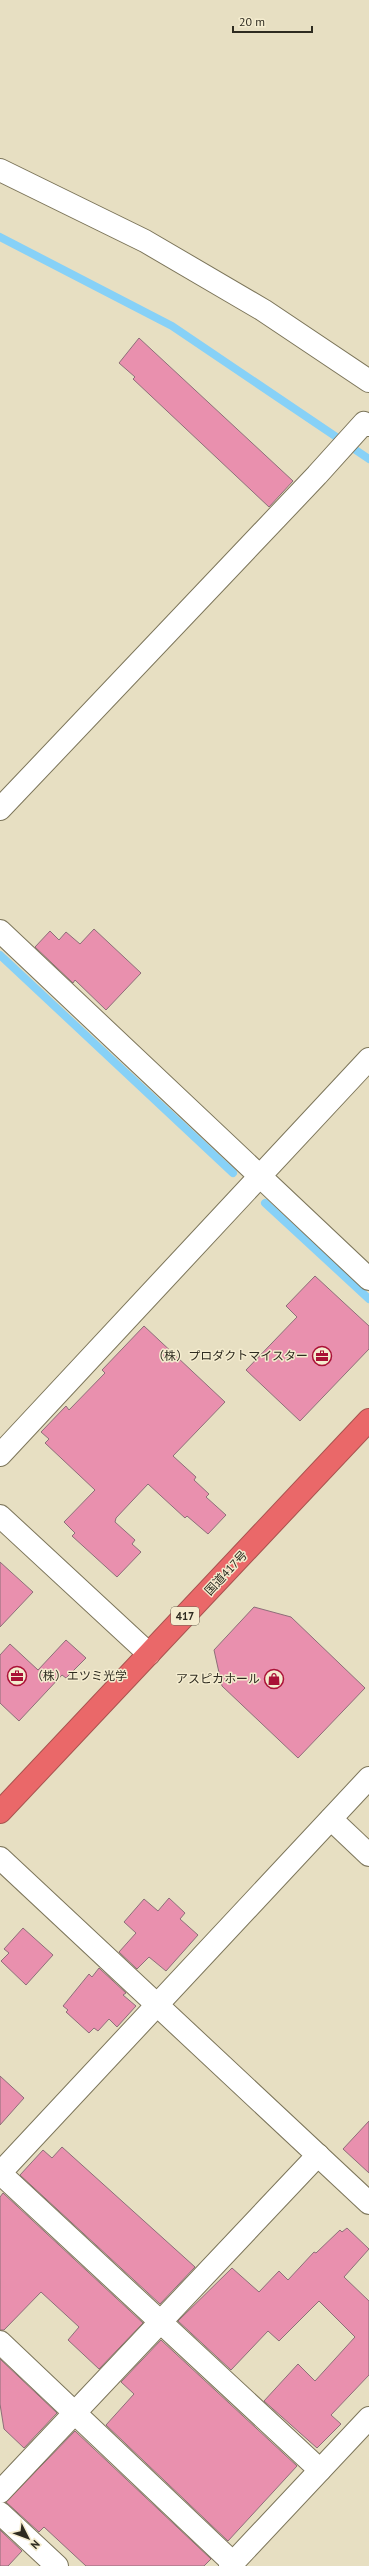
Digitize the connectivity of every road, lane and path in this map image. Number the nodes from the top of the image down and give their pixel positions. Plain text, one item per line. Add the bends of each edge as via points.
1 (0, 170) edge
2 (369, 381) edge
3 (369, 425) edge
4 (0, 809) edge
5 (0, 931) edge
6 (369, 1059) edge
7 (260, 1177) junction
8 (369, 1279) edge
9 (369, 1420) edge
10 (0, 1455) edge
11 (0, 1516) edge
12 (149, 1654) junction
13 (369, 1778) edge
14 (0, 1812) edge
15 (330, 1819) junction
16 (369, 1855) edge
17 (0, 1858) edge
18 (156, 2006) junction
19 (318, 2155) junction
20 (0, 2173) edge
21 (369, 2203) edge
22 (161, 2320) junction
23 (0, 2342) edge
24 (74, 2412) junction
25 (369, 2418) edge
26 (320, 2470) junction
27 (0, 2492) edge
28 (0, 2513) edge
29 (232, 2565) edge
30 (57, 2566) edge

1 - 2 street via 145,241 263,310
3 - 4 street via 364,423
5 - 7 street
6 - 7 street
7 - 8 street
7 - 10 street
9 - 12 highway, 国道417号 / 417
11 - 12 street
12 - 14 highway, 国道417号 / 417
13 - 15 street
15 - 16 street
15 - 18 street
17 - 18 street
18 - 19 street
18 - 20 street
19 - 21 street
19 - 22 street
20 - 22 street
22 - 24 street
22 - 26 street
23 - 24 street
24 - 27 street
24 - 29 street
25 - 26 street
26 - 29 street
28 - 30 street

